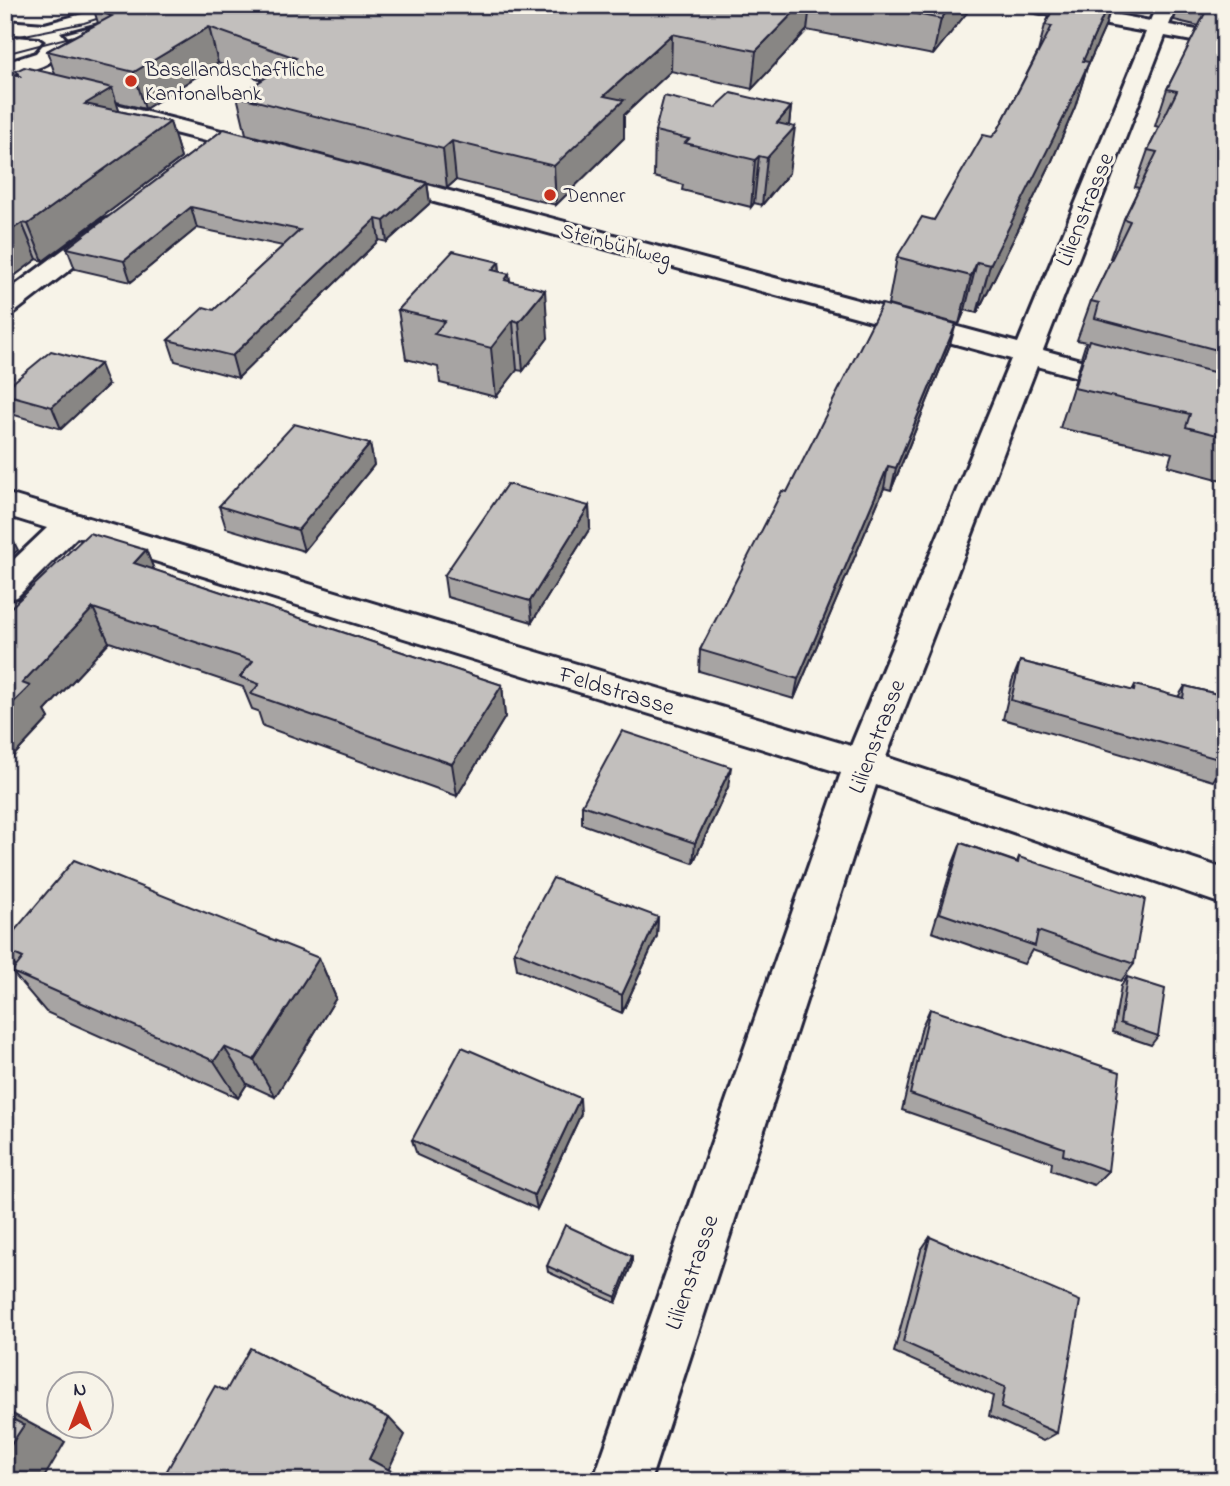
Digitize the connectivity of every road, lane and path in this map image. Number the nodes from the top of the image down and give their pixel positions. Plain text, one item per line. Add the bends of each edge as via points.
1 (140, 5) edge
2 (155, 5) edge
3 (1030, 5) edge
4 (1161, 17) edge
5 (5, 27) edge
6 (51, 35) junction
7 (1225, 41) edge
8 (5, 69) edge
9 (5, 84) edge
10 (33, 91) edge
11 (97, 107) edge
12 (225, 138) junction
13 (203, 155) edge
14 (291, 156) edge
15 (358, 174) edge
16 (126, 214) edge
17 (5, 306) edge
18 (1026, 354) junction
19 (1225, 408) edge
20 (5, 504) edge
21 (69, 526) junction
22 (5, 588) edge
23 (863, 765) junction
24 (1225, 887) edge
25 (621, 1481) edge

1 - 6 street
2 - 6 street
3 - 4 street
4 - 7 street
4 - 18 street, Lilienstrasse
5 - 6 street
6 - 8 street via 50,53
9 - 10 street
11 - 12 street
12 - 13 street
12 - 14 street
15 - 18 street, Steinbühlweg
16 - 17 street
18 - 19 street, Steinbühlweg
18 - 23 street, Lilienstrasse
20 - 21 street, Feldstrasse
21 - 22 street
21 - 23 street, Feldstrasse
23 - 24 street, Feldstrasse
23 - 25 street, Lilienstrasse

